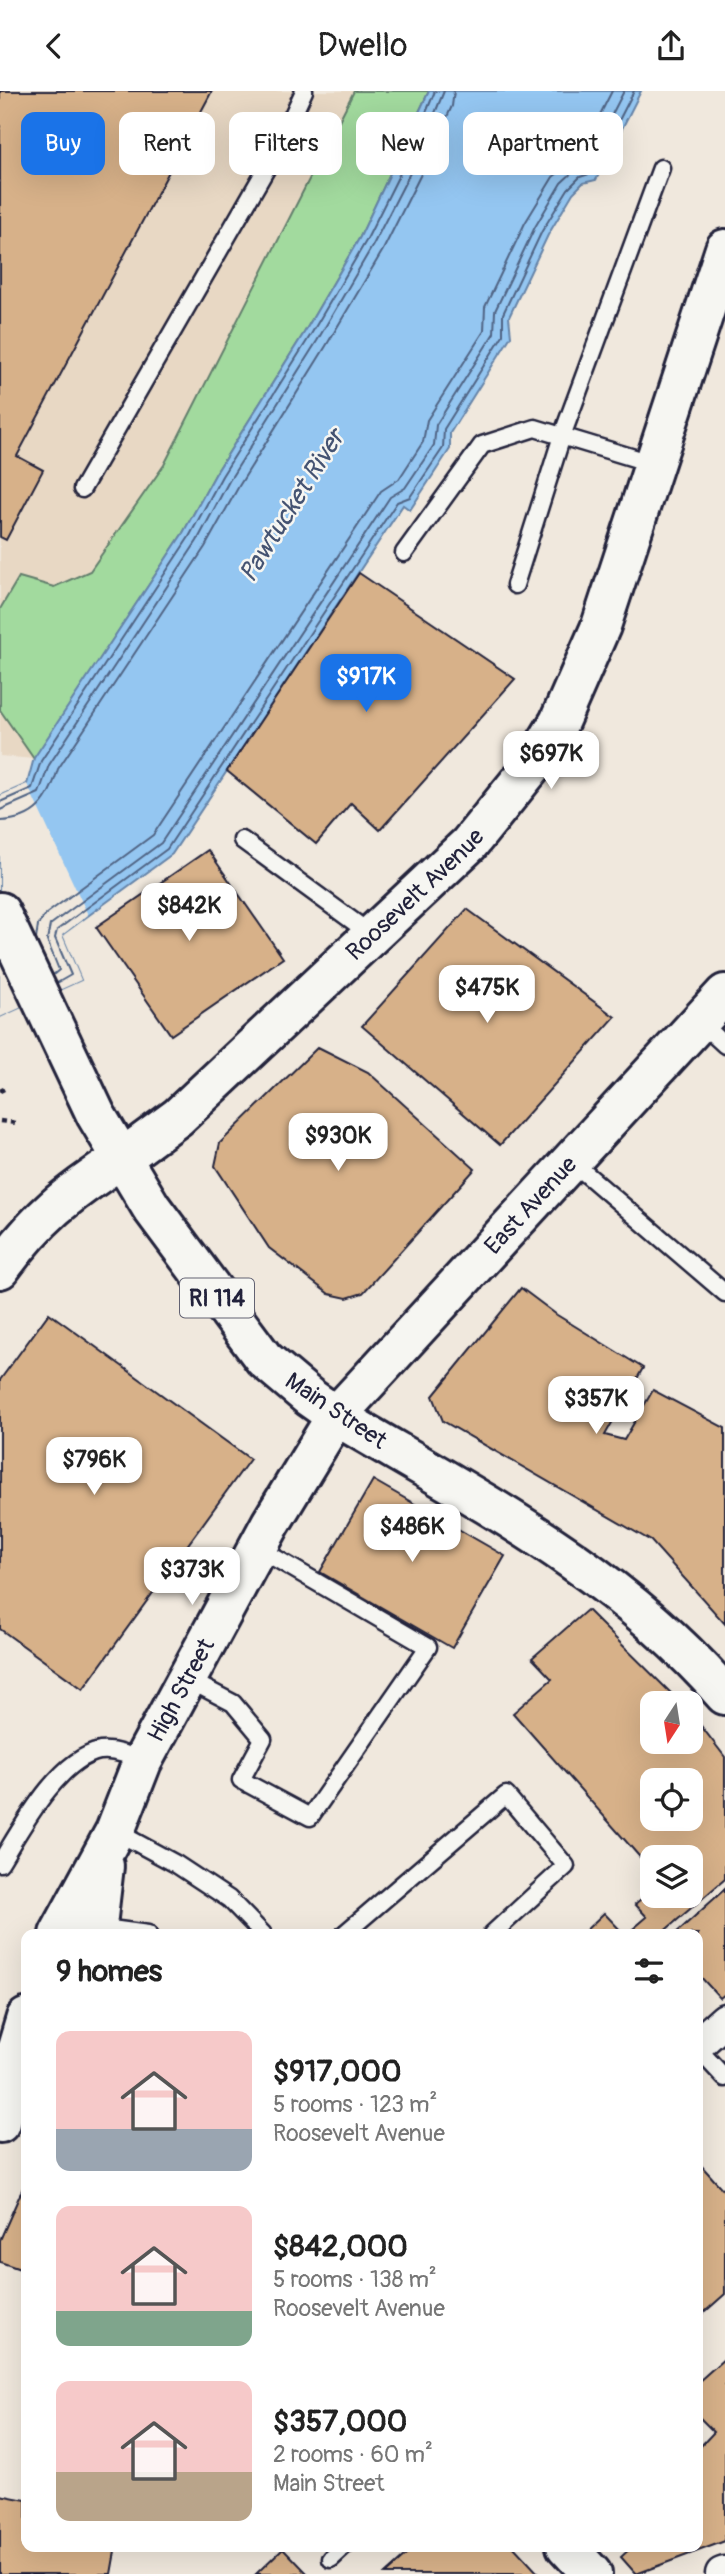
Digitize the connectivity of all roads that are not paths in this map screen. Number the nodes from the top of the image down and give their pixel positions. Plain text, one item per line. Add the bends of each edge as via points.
1 (304, 91) edge
2 (661, 168) dead end
3 (725, 249) edge
4 (562, 436) junction
5 (654, 464) junction
6 (82, 489) dead end
7 (404, 553) dead end
8 (515, 585) dead end
9 (242, 840) dead end
10 (0, 912) edge
11 (372, 935) junction
12 (725, 994) edge
13 (712, 1033) edge
14 (121, 1159) junction
15 (571, 1161) junction
16 (0, 1269) edge
17 (725, 1293) edge
18 (336, 1416) junction
19 (258, 1548) junction
20 (187, 1679) junction
21 (725, 1695) edge
22 (142, 1762) junction
23 (115, 1831) junction
24 (0, 1863) edge
25 (62, 1929) edge
26 (96, 1929) edge
27 (258, 1929) edge
28 (350, 1929) edge
29 (497, 1929) edge
30 (725, 2020) edge
31 (21, 2035) edge
32 (703, 2041) edge
33 (703, 2052) edge
34 (725, 2078) edge
35 (21, 2090) edge
36 (0, 2122) edge
37 (339, 2552) edge
38 (572, 2552) edge
39 (331, 2559) dead end
40 (592, 2574) edge

1 - 6 lane via 277,150
2 - 4 lane
3 - 5 main road, Roosevelt Avenue
4 - 5 lane
4 - 7 lane via 535,428 482,445
4 - 8 lane
5 - 11 main road, Roosevelt Avenue via 601,626 559,722 504,805
9 - 11 lane
10 - 14 main road, Main Street / RI 114
11 - 14 main road, Roosevelt Avenue via 178,1117
12 - 13 main road, East Avenue
13 - 15 main road, East Avenue
14 - 16 main road, Roosevelt Avenue via 52,1207
14 - 18 main road, Main Street / RI 114 via 151,1207 264,1359
15 - 17 lane
15 - 18 main road, East Avenue
18 - 19 main road, High Street
18 - 21 main road, Main Street via 532,1531 591,1571 671,1639
19 - 20 main road, High Street
19 - 20 lane via 428,1647 310,1817 241,1780 263,1739 233,1703
20 - 22 main road, High Street
22 - 23 main road, High Street
22 - 24 lane via 101,1751 69,1767 44,1795
23 - 25 main road, High Street
23 - 26 main road via 103,1869
23 - 27 lane via 229,1899
28 - 29 lane via 506,1795 566,1866
30 - 32 street
31 - 36 main road
33 - 34 lane
35 - 36 main road
37 - 39 lane
38 - 40 main road

